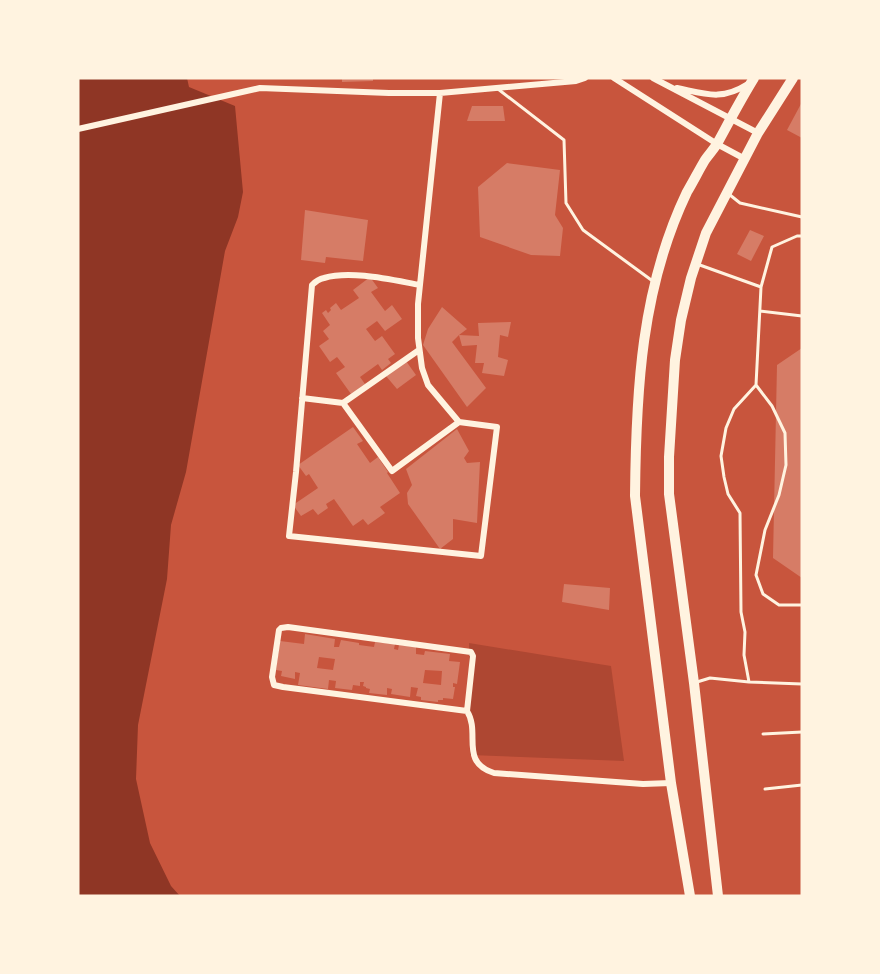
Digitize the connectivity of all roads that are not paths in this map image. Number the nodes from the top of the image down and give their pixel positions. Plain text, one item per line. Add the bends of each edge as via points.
1 (585, 78) edge
2 (614, 78) edge
3 (653, 78) edge
4 (793, 78) edge
5 (753, 80) edge
6 (671, 87) junction
7 (497, 88) junction
8 (440, 93) junction
9 (730, 118) junction
10 (78, 129) edge
11 (758, 133) junction
12 (717, 144) junction
13 (745, 159) junction
14 (726, 193) junction
15 (802, 218) edge
16 (802, 236) edge
17 (696, 264) junction
18 (655, 283) junction
19 (420, 285) junction
20 (761, 287) junction
21 (760, 311) junction
22 (802, 316) edge
23 (419, 350) junction
24 (756, 385) junction
25 (302, 398) junction
26 (343, 403) junction
27 (459, 422) junction
28 (802, 605) edge
29 (749, 682) junction
30 (694, 683) junction
31 (802, 684) edge
32 (467, 711) junction
33 (802, 732) edge
34 (763, 734) dead end
35 (671, 783) junction
36 (802, 785) edge
37 (765, 789) dead end
38 (690, 896) edge
39 (718, 896) edge

1 - 7 street
2 - 12 street
3 - 6 street
4 - 11 main road
5 - 6 street via 727,94
5 - 9 main road
6 - 9 street
7 - 8 street
7 - 18 lane via 564,140 566,203 583,230
8 - 10 street via 260,88
8 - 19 street
9 - 11 street
9 - 12 main road
11 - 13 main road
12 - 13 street
12 - 18 main road via 675,221
13 - 14 main road
14 - 15 lane via 740,203
14 - 17 main road
16 - 20 lane via 772,247
17 - 20 lane
17 - 30 main road via 675,360 669,457 669,494
18 - 35 main road via 641,357 635,496
19 - 23 street
19 - 25 street via 372,276 341,276 323,278 312,285
20 - 21 lane
21 - 22 lane
21 - 24 lane
23 - 26 street
23 - 27 street via 428,385
24 - 28 lane via 785,433 786,465 765,530 756,575 763,594 779,605
24 - 29 lane via 735,409 726,428 721,456 728,494 740,513 741,612
25 - 26 street
25 - 27 street via 289,536 481,556 497,427
26 - 27 street via 392,471
29 - 30 lane via 710,678
29 - 31 lane
30 - 39 main road
32 - 32 street via 278,686 272,677 279,630 288,627 471,652
32 - 35 street via 476,762 486,771
33 - 34 lane
35 - 38 main road
36 - 37 lane

